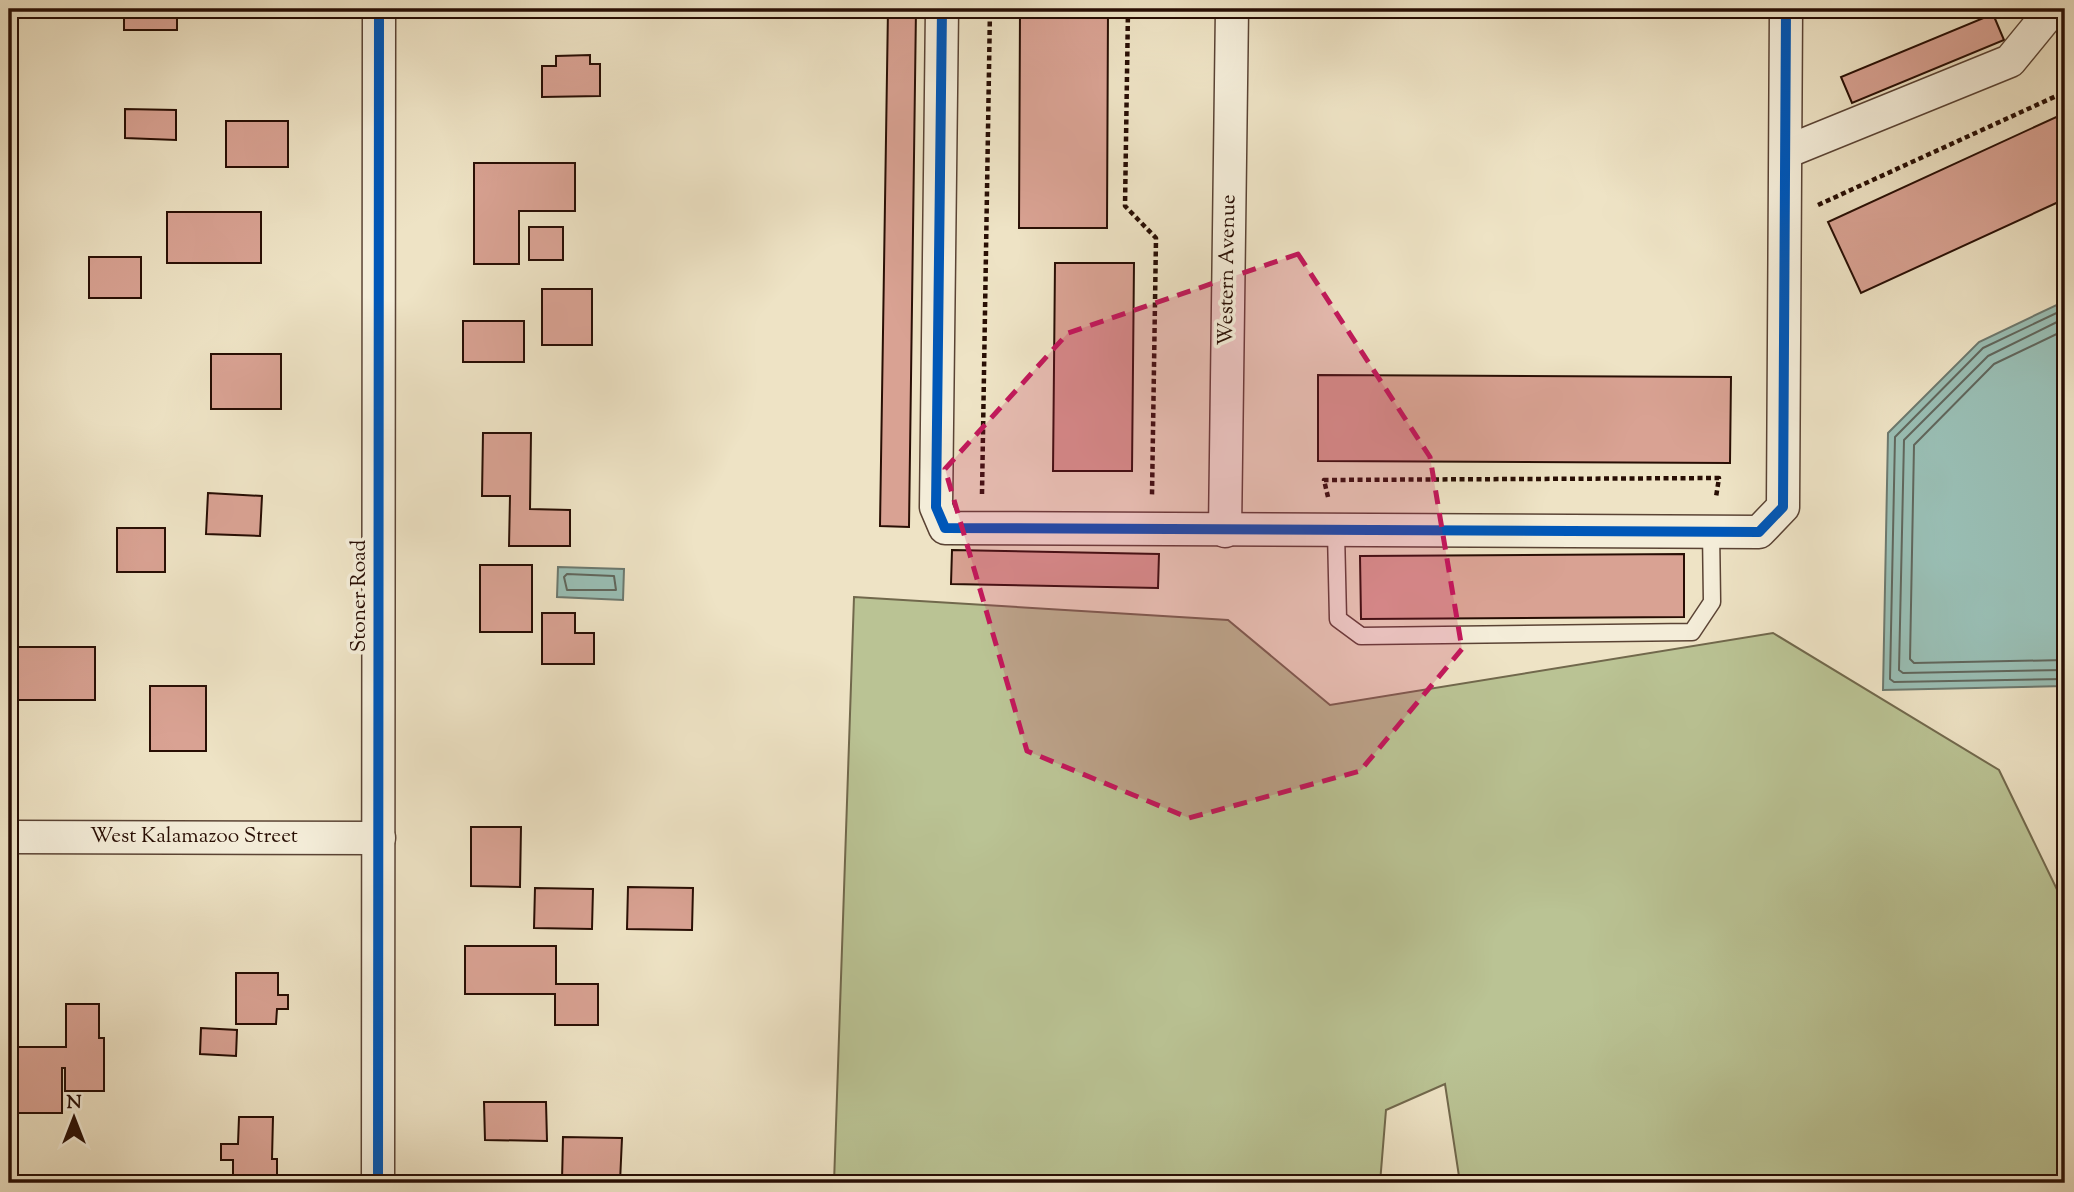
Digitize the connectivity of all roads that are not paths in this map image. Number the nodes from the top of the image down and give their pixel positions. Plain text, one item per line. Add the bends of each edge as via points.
1 (379, 9) edge
2 (942, 9) edge
3 (1231, 9) edge
4 (1786, 9) edge
5 (2046, 9) edge
6 (1786, 152) junction
7 (1711, 530) junction
8 (1225, 531) junction
9 (1336, 532) junction
10 (9, 837) edge
11 (379, 838) junction
12 (378, 1183) edge

1 - 11 street, Stoner Road
2 - 8 street via 936,507 945,528
3 - 8 street, Western Avenue
4 - 6 street
5 - 6 street via 2046,17 2010,61
6 - 7 street via 1783,507 1759,532
7 - 9 street
7 - 9 lane via 1712,602 1692,632 1361,636 1338,619
8 - 9 street
10 - 11 street, West Kalamazoo Street
11 - 12 street, Stoner Road

